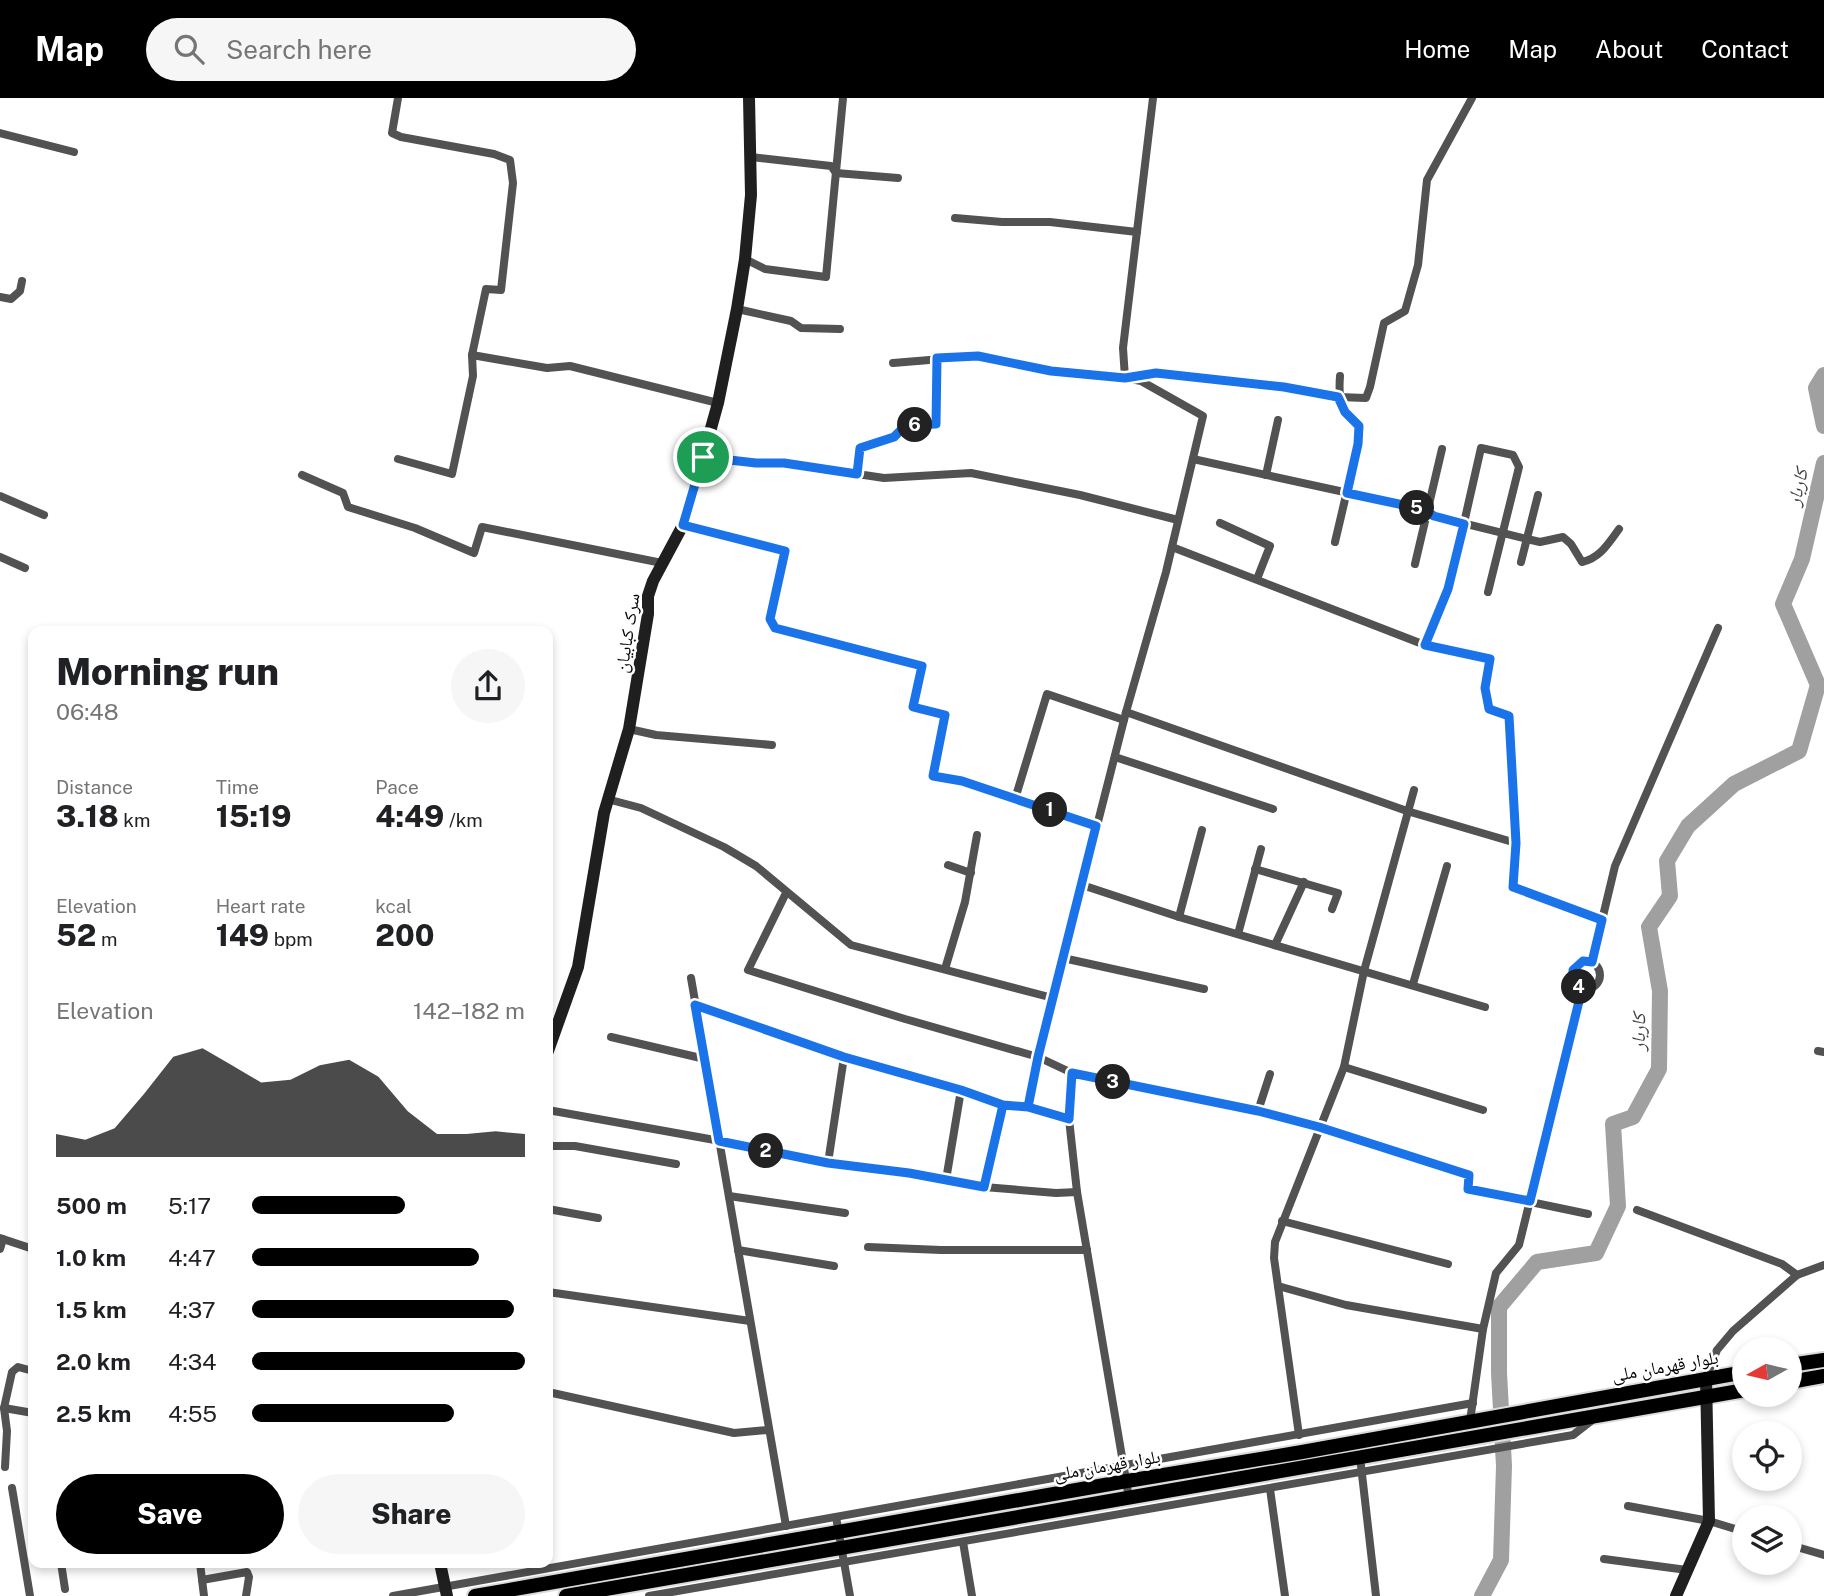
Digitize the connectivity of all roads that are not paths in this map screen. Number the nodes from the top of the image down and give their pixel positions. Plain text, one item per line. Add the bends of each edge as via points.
1 (398, 98) edge
2 (750, 98) edge
3 (843, 98) edge
4 (1153, 98) edge
5 (1472, 98) edge
6 (0, 133) edge
7 (74, 152) dead end
8 (751, 157) junction
9 (835, 173) junction
10 (898, 178) dead end
11 (955, 218) dead end
12 (1137, 232) junction
13 (745, 259) junction
14 (22, 281) dead end
15 (0, 297) edge
16 (737, 309) junction
17 (840, 329) dead end
18 (472, 355) junction
19 (937, 358) junction
20 (893, 363) dead end
21 (1340, 376) dead end
22 (1125, 378) junction
23 (1338, 397) junction
24 (718, 403) junction
25 (1278, 419) dead end
26 (1441, 449) dead end
27 (703, 457) junction
28 (1193, 459) junction
29 (398, 460) dead end
30 (857, 474) junction
31 (302, 475) dead end
32 (1266, 475) junction
33 (1347, 493) junction
34 (1538, 495) dead end
35 (0, 496) edge
36 (1427, 512) junction
37 (44, 515) dead end
38 (1178, 520) junction
39 (1220, 523) dead end
40 (1464, 524) junction
41 (683, 525) junction
42 (1619, 529) dead end
43 (1503, 532) junction
44 (1527, 539) junction
45 (1335, 542) dead end
46 (1172, 547) junction
47 (0, 556) edge
48 (1521, 562) dead end
49 (662, 563) junction
50 (1415, 564) dead end
51 (25, 568) dead end
52 (1257, 579) junction
53 (1488, 593) dead end
54 (1718, 628) dead end
55 (1425, 645) junction
56 (1125, 716) junction
57 (629, 729) junction
58 (772, 745) dead end
59 (1115, 757) junction
60 (1414, 790) dead end
61 (607, 799) junction
62 (1015, 799) junction
63 (1273, 809) dead end
64 (1407, 811) junction
65 (1096, 826) junction
66 (1202, 830) dead end
67 (977, 835) dead end
68 (1516, 843) junction
69 (1261, 849) dead end
70 (948, 865) dead end
71 (1447, 866) dead end
72 (1255, 869) junction
73 (971, 873) junction
74 (1304, 882) junction
75 (1082, 886) junction
76 (786, 893) junction
77 (1332, 909) dead end
78 (1179, 917) junction
79 (1602, 920) junction
80 (1238, 934) junction
81 (1275, 945) junction
82 (1063, 958) junction
83 (1592, 962) junction
84 (945, 969) junction
85 (1364, 971) junction
86 (691, 978) dead end
87 (1413, 984) junction
88 (1204, 989) dead end
89 (1582, 989) junction
90 (1053, 998) junction
91 (695, 1005) junction
92 (1485, 1007) dead end
93 (553, 1037) edge
94 (611, 1037) dead end
95 (844, 1057) junction
96 (1038, 1057) junction
97 (705, 1059) junction
98 (1344, 1067) junction
99 (1072, 1073) junction
100 (1270, 1074) dead end
101 (961, 1090) junction
102 (1003, 1105) junction
103 (1028, 1107) junction
104 (1483, 1110) dead end
105 (553, 1111) edge
106 (1258, 1111) junction
107 (1069, 1119) junction
108 (1319, 1127) junction
109 (719, 1141) junction
110 (553, 1146) edge
111 (828, 1163) junction
112 (676, 1164) dead end
113 (946, 1180) junction
114 (984, 1187) junction
115 (1077, 1192) junction
116 (729, 1196) junction
117 (1530, 1201) junction
118 (553, 1210) edge
119 (1637, 1210) dead end
120 (845, 1213) dead end
121 (1588, 1214) dead end
122 (598, 1218) dead end
123 (1282, 1221) junction
124 (1, 1238) edge
125 (28, 1247) edge
126 (868, 1247) dead end
127 (0, 1249) edge
128 (738, 1250) junction
129 (1087, 1250) junction
130 (1448, 1264) dead end
131 (1824, 1265) edge
132 (834, 1266) dead end
133 (1797, 1275) junction
134 (1278, 1286) junction
135 (553, 1293) edge
136 (750, 1321) junction
137 (1483, 1329) junction
138 (1824, 1360) edge
139 (1802, 1363) edge
140 (28, 1370) edge
141 (1732, 1374) edge
142 (1824, 1376) edge
143 (1706, 1378) junction
144 (1802, 1380) edge
145 (1732, 1392) edge
146 (553, 1393) edge
147 (1706, 1396) junction
148 (1473, 1403) junction
149 (4, 1408) junction
150 (28, 1412) edge
151 (1475, 1421) junction
152 (768, 1430) junction
153 (1299, 1435) junction
154 (1522, 1436) junction
155 (1361, 1465) junction
156 (5, 1467) dead end
157 (1126, 1474) junction
158 (12, 1488) dead end
159 (1270, 1489) junction
160 (1129, 1498) junction
161 (1628, 1506) dead end
162 (1709, 1521) junction
163 (837, 1525) junction
164 (786, 1526) junction
165 (1732, 1528) edge
166 (963, 1542) junction
167 (1802, 1549) edge
168 (842, 1555) junction
169 (1824, 1555) edge
170 (23, 1558) junction
171 (28, 1558) edge
172 (1605, 1559) dead end
173 (62, 1568) edge
174 (201, 1568) edge
175 (242, 1568) edge
176 (441, 1568) edge
177 (1687, 1570) junction
178 (243, 1573) junction
179 (202, 1580) junction
180 (65, 1589) dead end
181 (446, 1591) edge
182 (30, 1596) edge
183 (204, 1596) edge
184 (246, 1596) edge
185 (393, 1596) edge
186 (475, 1596) edge
187 (566, 1596) edge
188 (649, 1596) edge
189 (850, 1596) edge
190 (972, 1596) edge
191 (1285, 1596) edge
192 (1376, 1596) edge
193 (1676, 1596) edge

1 - 18 street via 392,133 510,160 513,183 501,290 486,289
2 - 8 street, سرک کبابیان
3 - 9 street
4 - 12 street
5 - 23 street via 1427,180 1418,265 1405,312 1384,323 1366,398
6 - 7 street
8 - 9 street via 831,166
8 - 13 street, سرک کبابیان
9 - 10 street
9 - 13 street via 826,277 765,269
11 - 12 street
12 - 22 street via 1123,348
13 - 16 street, سرک کبابیان
14 - 15 street via 20,291 11,299
16 - 17 street via 791,321 801,328
16 - 24 street, سرک کبابیان
18 - 24 street via 547,368 570,366
18 - 29 street via 473,376 452,474
19 - 20 street
19 - 22 street via 978,356 1051,371
19 - 30 street via 936,424 906,425 894,437 860,448
21 - 23 street
22 - 23 street via 1156,373
22 - 28 street via 1141,381 1203,416
23 - 33 street via 1359,426
24 - 27 street, سرک کبابیان
25 - 32 street
26 - 36 street
27 - 30 street
27 - 41 street, سرک کبابیان
28 - 32 street
28 - 38 street
30 - 38 street via 884,478 971,473
31 - 49 street via 343,493 348,507 474,553 482,527
32 - 33 street
33 - 36 street
33 - 45 street
34 - 44 street
35 - 37 street
36 - 40 street
36 - 50 street
38 - 46 street
39 - 52 street via 1270,547
40 - 43 street
40 - 43 street via 1481,448 1513,455 1519,467
40 - 55 street via 1448,589
41 - 49 street, سرک کبابیان
41 - 62 street via 785,551 770,619 775,628 922,666 913,707 945,715 933,776
42 - 44 street via 1602,552 1581,562 1563,537
43 - 44 street
43 - 53 street
44 - 48 street
46 - 52 street
46 - 56 street
47 - 51 street
49 - 57 street, سرک کبابیان via 648,596
52 - 55 street
54 - 79 street via 1615,866
55 - 68 street via 1490,659 1485,688 1489,709 1509,716
56 - 59 street
56 - 62 street via 1047,694
56 - 64 street
57 - 58 street
57 - 61 street, سرک کبابیان
59 - 63 street
59 - 65 street
60 - 64 street
61 - 76 street via 641,808 724,847 756,866
61 - 93 street, سرک کبابیان via 578,967
62 - 65 street
64 - 68 street
64 - 85 street
65 - 75 street
66 - 78 street
67 - 73 street
68 - 79 street via 1513,887
69 - 72 street
70 - 73 street
71 - 87 street
72 - 74 street
72 - 80 street
73 - 84 street
74 - 77 street via 1338,893
74 - 81 street
75 - 78 street
75 - 82 street
76 - 84 street via 851,945
76 - 96 street via 748,970
78 - 80 street
79 - 83 street
80 - 81 street
81 - 85 street
82 - 88 street
82 - 90 street
83 - 89 street via 1599,968 1600,978 1595,986
83 - 89 street via 1583,961 1573,970 1573,979
84 - 90 street
85 - 87 street
85 - 98 street
86 - 91 street
87 - 92 street
89 - 117 street
90 - 96 street
91 - 95 street
91 - 97 street
94 - 97 street
95 - 101 street
95 - 111 street
96 - 99 street
96 - 103 street
97 - 109 street
98 - 104 street
98 - 108 street
99 - 106 street
99 - 107 street
100 - 106 street
101 - 102 street
101 - 113 street
102 - 103 street
102 - 114 street
103 - 107 street
105 - 109 street
106 - 108 street
107 - 115 street
108 - 117 street via 1469,1175 1468,1189
108 - 123 street
109 - 111 street
109 - 116 street
110 - 112 street
111 - 113 street
113 - 114 street
114 - 115 street
115 - 129 street
116 - 120 street
116 - 128 street
117 - 121 street
117 - 137 street via 1519,1245 1496,1273
118 - 122 street
119 - 133 street via 1782,1264
123 - 130 street
123 - 134 street via 1275,1242
124 - 125 street
124 - 127 street
126 - 129 street
128 - 132 street
128 - 136 street
129 - 157 street
131 - 133 street
133 - 143 street via 1733,1331 1717,1350
134 - 137 street via 1346,1304
134 - 153 street
135 - 136 street
136 - 152 street
137 - 148 street
138 - 139 highway
140 - 149 street via 14,1369
141 - 143 highway, بلوار قهرمان ملی
142 - 144 highway
143 - 147 street
143 - 151 highway, بلوار قهرمان ملی
145 - 147 highway, بلوار قهرمان ملی
146 - 152 street via 734,1433
147 - 154 highway, بلوار قهرمان ملی
147 - 162 street
148 - 151 street
148 - 153 street
149 - 150 street
149 - 156 street
151 - 157 highway, بلوار قهرمان ملی via 1302,1452
152 - 164 street
153 - 157 street
154 - 155 highway, بلوار قهرمان ملی via 1475,1437
154 - 155 street via 1488,1449
155 - 159 street
155 - 160 highway, بلوار قهرمان ملی
155 - 192 street
157 - 160 street
157 - 163 highway, بلوار قهرمان ملی
158 - 170 street
159 - 166 street
159 - 191 street
160 - 168 highway, بلوار قهرمان ملی
161 - 162 street
162 - 165 street
162 - 177 street
163 - 164 street
163 - 168 street
163 - 186 highway, بلوار قهرمان ملی
164 - 181 street
166 - 168 street
166 - 190 street
167 - 169 street
168 - 187 highway, بلوار قهرمان ملی
168 - 188 street
168 - 189 street
170 - 171 street
170 - 182 street
172 - 177 street
173 - 180 street
174 - 179 street
175 - 178 street
176 - 181 street
177 - 193 street
178 - 179 street
178 - 184 street via 249,1574
179 - 183 street
181 - 185 street

